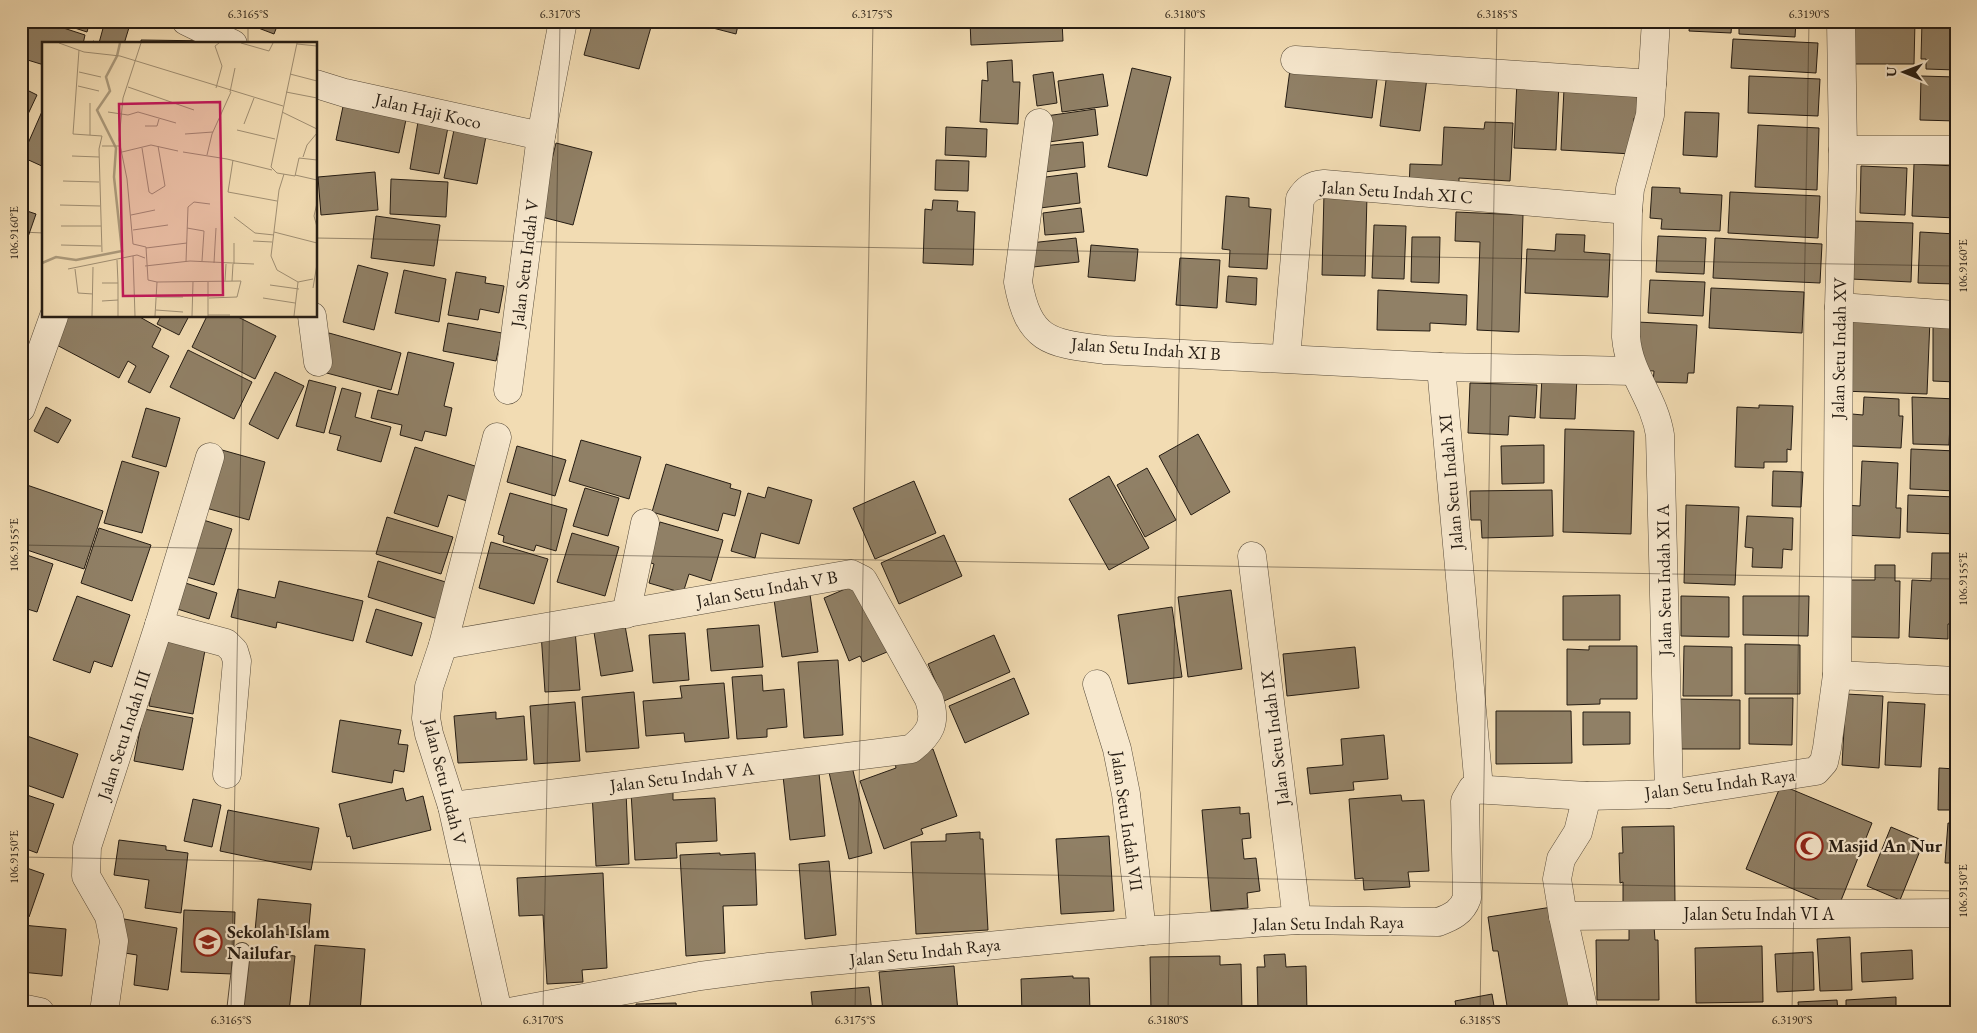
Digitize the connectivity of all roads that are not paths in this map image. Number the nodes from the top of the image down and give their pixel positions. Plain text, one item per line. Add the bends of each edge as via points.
1 (186, 21) edge
2 (563, 21) edge
3 (1656, 21) edge
4 (1841, 21) edge
5 (229, 42) edge
6 (1295, 60) dead end
7 (1652, 84) junction
8 (318, 85) edge
9 (1039, 123) dead end
10 (541, 136) junction
11 (1844, 150) junction
12 (1956, 150) edge
13 (1628, 210) junction
14 (1839, 307) junction
15 (1956, 315) edge
16 (53, 318) edge
17 (312, 318) edge
18 (1286, 358) junction
19 (318, 362) dead end
20 (1441, 367) junction
21 (1633, 371) junction
22 (508, 390) dead end
23 (21, 408) edge
24 (497, 437) dead end
25 (210, 457) dead end
26 (645, 523) dead end
27 (1252, 556) dead end
28 (626, 614) junction
29 (159, 625) junction
30 (443, 645) junction
31 (1837, 675) junction
32 (1956, 681) edge
33 (1097, 684) dead end
34 (911, 748) joint
35 (227, 774) dead end
36 (1479, 788) junction
37 (1669, 794) junction
38 (1587, 796) junction
39 (452, 806) junction
40 (1956, 912) edge
41 (1563, 916) junction
42 (1297, 920) junction
43 (1142, 931) junction
44 (242, 951) dead end
45 (21, 1008) edge
46 (40, 1012) edge
47 (104, 1012) edge
48 (235, 1012) edge
49 (498, 1012) edge
50 (509, 1012) edge
51 (1584, 1012) edge

1 - 5 street
2 - 10 street, Jalan Setu Indah V
3 - 7 street, Jalan Setu Indah XI A
4 - 11 street, Jalan Setu Indah XV
6 - 7 street
7 - 13 street, Jalan Setu Indah XI A via 1650,115 1630,189
8 - 10 street, Jalan Haji Koco
9 - 18 street, Jalan Setu Indah XI B via 1018,282 1022,306 1036,331 1066,345 1106,350
10 - 22 street, Jalan Setu Indah V
11 - 12 street
11 - 14 street, Jalan Setu Indah XV
13 - 18 street, Jalan Setu Indah XI C via 1314,185 1300,199
13 - 21 street, Jalan Setu Indah XI A via 1626,337
14 - 15 street
14 - 31 street, Jalan Setu Indah XV
16 - 23 street
17 - 19 street
18 - 20 street, Jalan Setu Indah XI B
20 - 21 street
20 - 36 street, Jalan Setu Indah XI
21 - 37 street, Jalan Setu Indah XI A via 1652,403 1660,435
24 - 30 street, Jalan Setu Indah V
25 - 29 street, Jalan Setu Indah III
26 - 28 street
27 - 42 street, Jalan Setu Indah IX
28 - 30 street, Jalan Setu Indah V B
28 - 34 street, Jalan Setu Indah V B via 851,574 858,576 864,580 933,711 932,725 926,738
29 - 35 street via 226,644 234,651 237,661
29 - 47 street, Jalan Setu Indah III via 87,847 86,876 109,916 114,941
30 - 39 street, Jalan Setu Indah V via 429,687 426,718 428,734
31 - 32 street
31 - 37 street, Jalan Setu Indah Raya via 1824,762 1816,771
33 - 43 street, Jalan Setu Indah VII via 1117,749 1126,794
34 - 39 street, Jalan Setu Indah V A
36 - 38 street, Jalan Setu Indah Raya
36 - 42 street, Jalan Setu Indah Raya via 1472,789 1465,801 1467,898 1464,908 1438,922
37 - 38 street, Jalan Setu Indah Raya
38 - 41 street via 1578,832 1558,869
39 - 49 street, Jalan Setu Indah V
40 - 41 street, Jalan Setu Indah VI A
41 - 51 street
42 - 43 street, Jalan Setu Indah Raya
43 - 50 street, Jalan Setu Indah Raya via 769,967 700,976
44 - 48 lane
45 - 46 street

